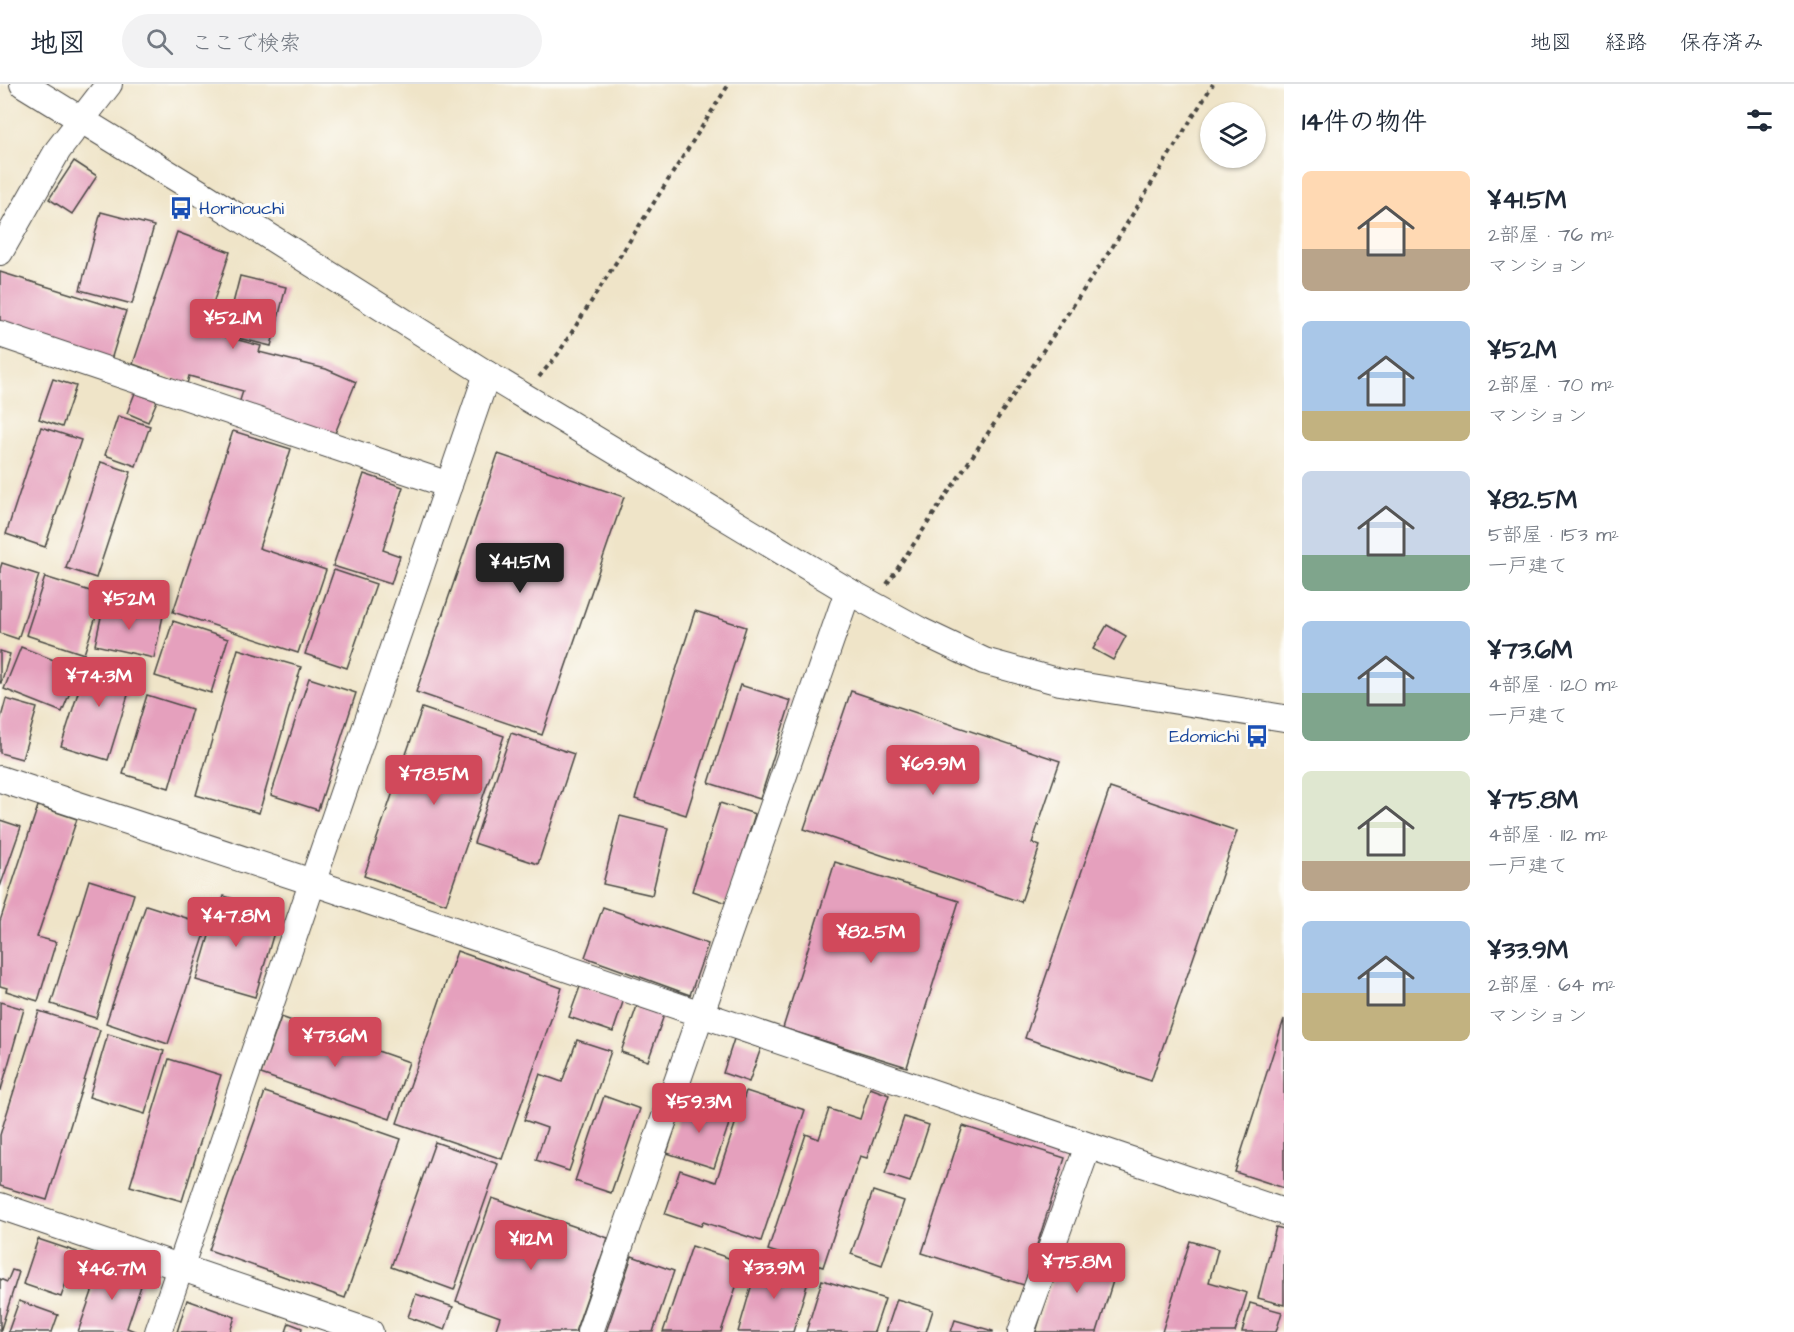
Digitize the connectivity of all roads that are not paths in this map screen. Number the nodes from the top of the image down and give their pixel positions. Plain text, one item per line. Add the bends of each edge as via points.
1 (22, 84) edge
2 (109, 84) edge
3 (80, 119) junction
4 (0, 252) edge
5 (0, 334) edge
6 (487, 374) junction
7 (449, 485) junction
8 (848, 591) junction
9 (1284, 718) edge
10 (0, 779) edge
11 (312, 882) junction
12 (701, 1014) junction
13 (1088, 1146) junction
14 (0, 1206) edge
15 (1284, 1212) edge
16 (180, 1268) junction
17 (158, 1332) edge
18 (370, 1332) edge
19 (590, 1332) edge
20 (1021, 1332) edge

1 - 3 street
2 - 3 street
3 - 4 street
3 - 6 street
5 - 7 street
6 - 7 street
6 - 8 street
7 - 11 street
8 - 9 street via 960,650 1012,670 1060,682
8 - 12 street
10 - 11 street
11 - 12 street
11 - 16 street
12 - 13 street
12 - 19 street
13 - 15 street
13 - 20 street
14 - 16 street
16 - 17 street
16 - 18 street

